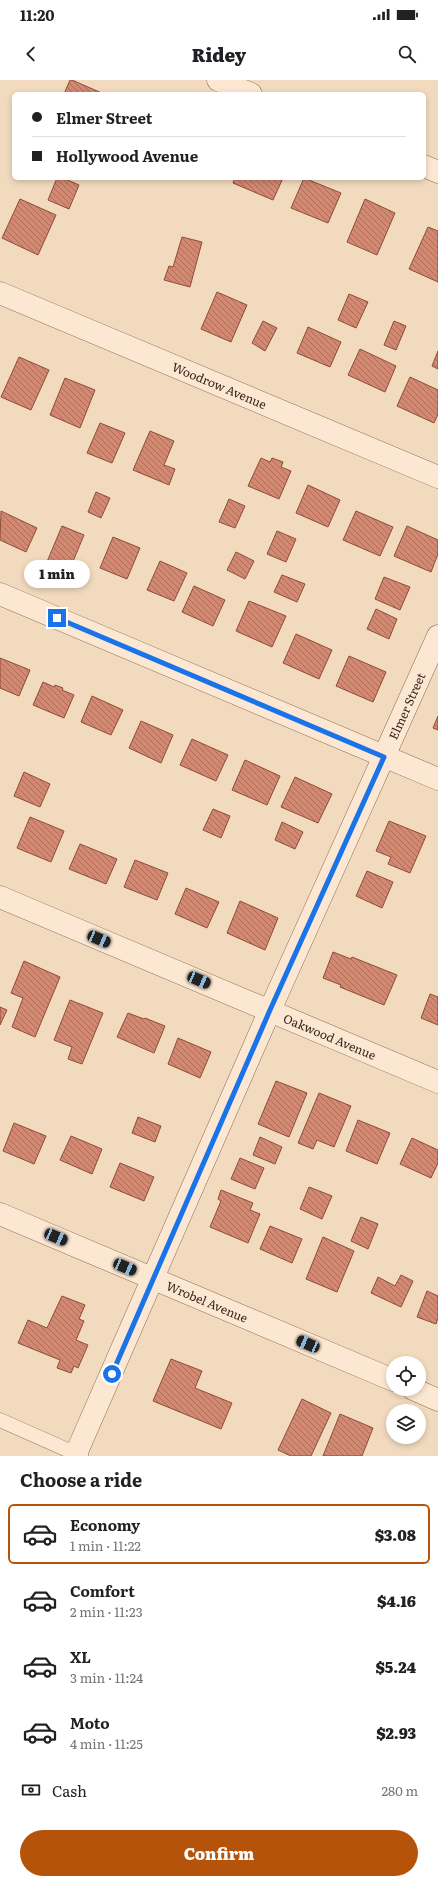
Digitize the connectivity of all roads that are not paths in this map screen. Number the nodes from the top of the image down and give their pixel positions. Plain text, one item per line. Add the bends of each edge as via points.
1 (218, 80) edge
2 (246, 92) edge
3 (426, 167) edge
4 (438, 172) edge
5 (0, 294) edge
6 (438, 477) edge
7 (0, 594) edge
8 (438, 636) edge
9 (384, 757) junction
10 (438, 780) edge
11 (0, 897) edge
12 (270, 1010) junction
13 (438, 1082) edge
14 (0, 1214) edge
15 (153, 1279) junction
16 (386, 1377) edge
17 (426, 1395) edge
18 (438, 1400) edge
19 (0, 1420) edge
20 (77, 1456) edge

1 - 2 street
3 - 4 street
5 - 6 street, Woodrow Avenue
7 - 9 street
8 - 9 street, Elmer Street
9 - 10 street
9 - 12 street, Elmer Street
11 - 12 street, Oakwood Avenue
12 - 13 street, Oakwood Avenue
12 - 15 street, Elmer Street
14 - 15 street, Wrobel Avenue
15 - 16 street, Wrobel Avenue
15 - 20 street, Elmer Street
17 - 18 street
19 - 20 lane

